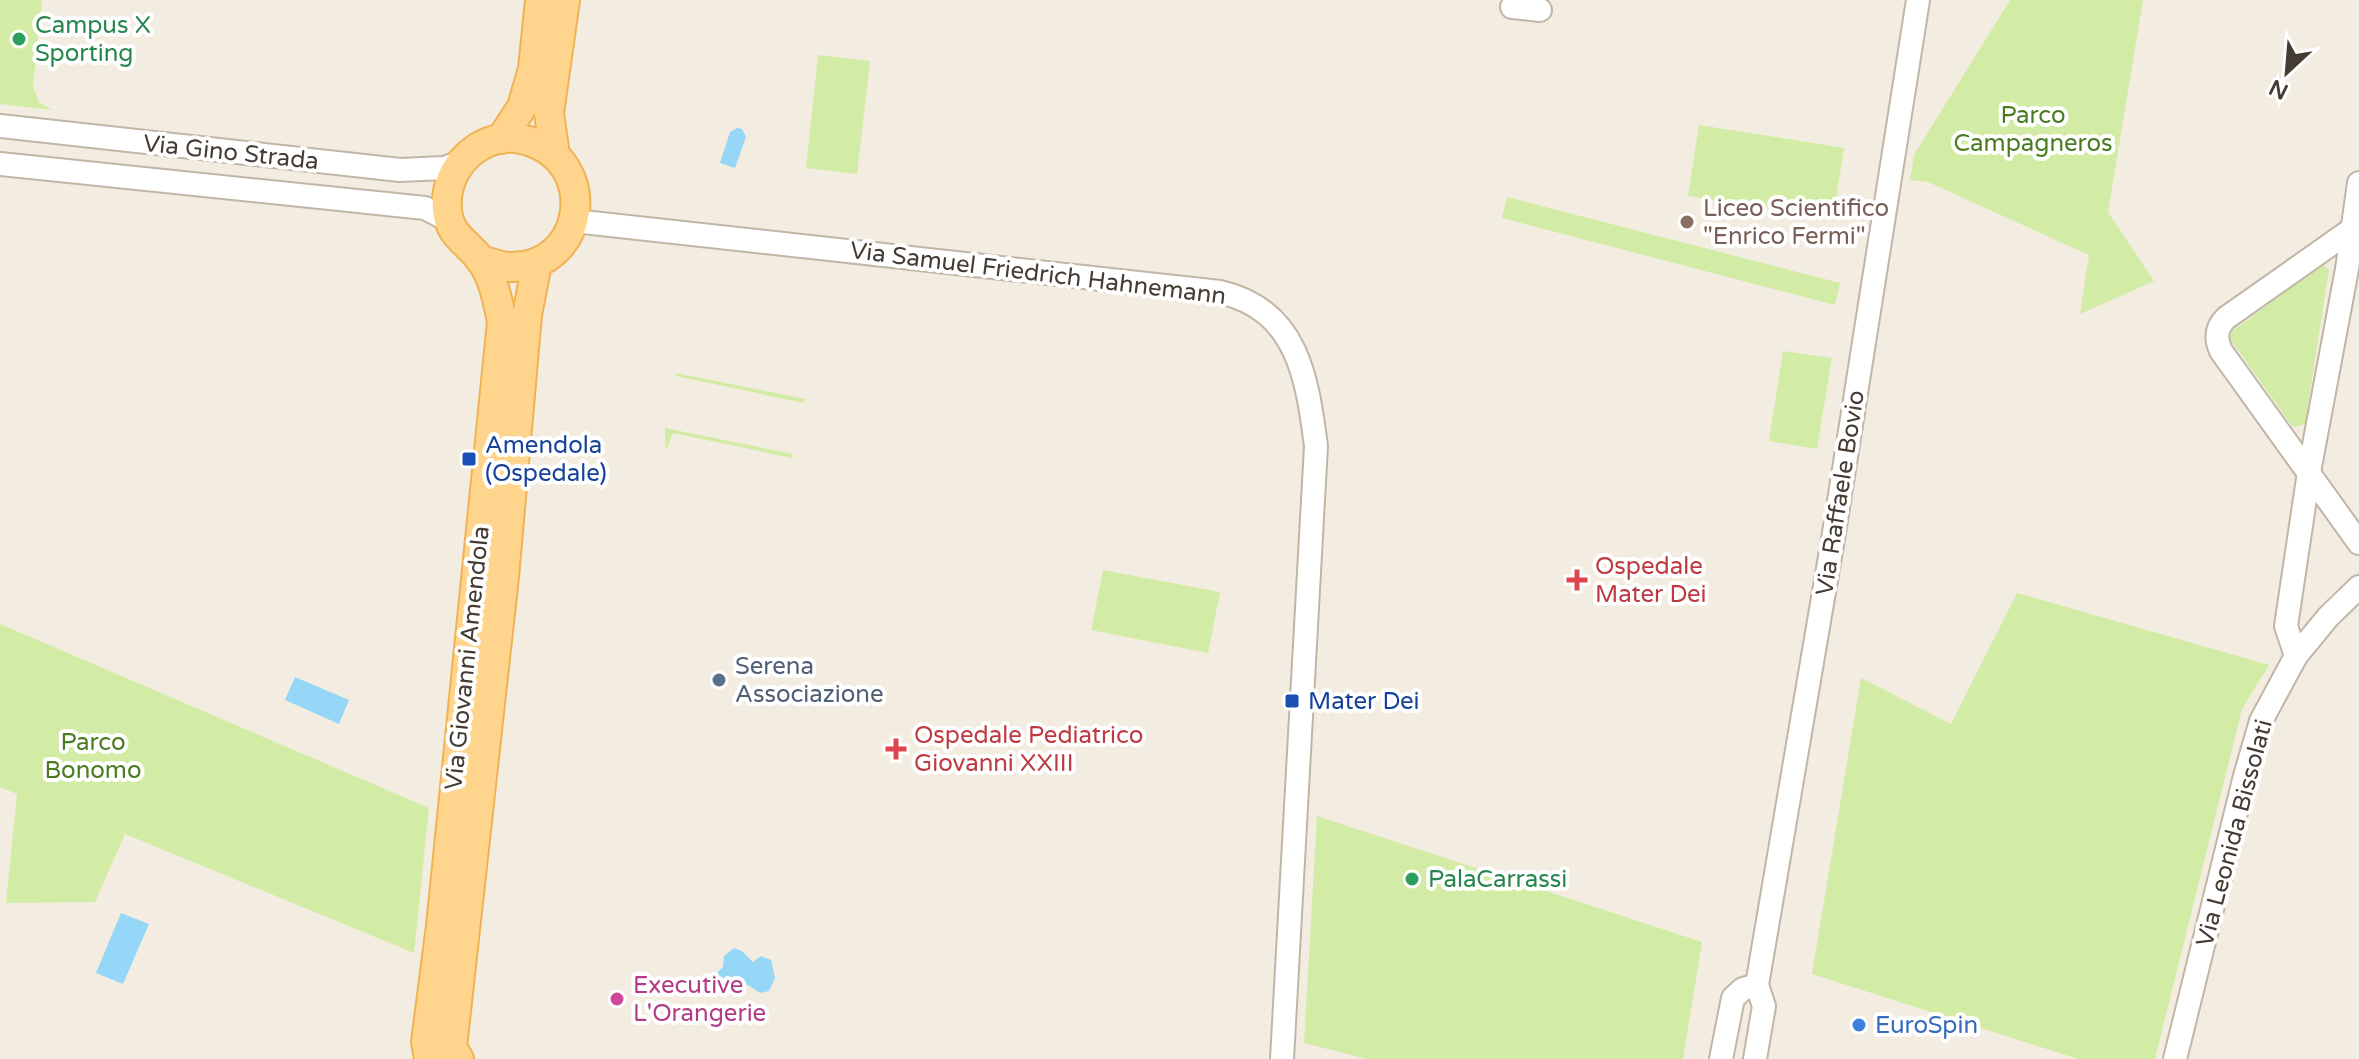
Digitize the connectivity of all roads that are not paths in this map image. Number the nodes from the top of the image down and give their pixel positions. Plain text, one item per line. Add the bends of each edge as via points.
1 (540, 0) edge
2 (565, 0) edge
3 (1918, 0) edge
4 (1512, 7) dead end
5 (1540, 10) dead end
6 (0, 126) edge
7 (501, 139) junction
8 (555, 155) junction
9 (461, 162) junction
10 (0, 164) edge
11 (2359, 183) edge
12 (450, 221) junction
13 (574, 221) junction
14 (2351, 230) junction
15 (480, 260) junction
16 (537, 263) junction
17 (2309, 472) junction
18 (2359, 543) edge
19 (2359, 587) edge
20 (2296, 656) junction
21 (1757, 985) junction
22 (429, 1059) edge
23 (459, 1059) edge
24 (1282, 1059) edge
25 (1721, 1059) edge
26 (1755, 1059) edge
27 (2175, 1059) edge

1 - 7 main road via 533,69 522,107
2 - 8 main road via 549,113
3 - 21 street, Via Raffaele Bovio
4 - 5 street
6 - 9 street, Via Gino Strada via 400,170
7 - 8 main road via 518,137
7 - 9 main road via 488,141
8 - 13 main road via 577,192
9 - 12 main road via 449,183
10 - 12 street, Via Gino Strada via 425,208
11 - 14 street
12 - 15 main road, Via Giovanni Amendola via 458,240
13 - 16 main road via 561,246
13 - 24 street, Via Samuel Friedrich Hahnemann via 1220,292 1251,303 1276,321 1296,354 1316,446
14 - 17 street
14 - 17 street via 2219,326 2221,351
15 - 16 main road via 509,267
15 - 22 main road, Via Giovanni Amendola via 496,292 502,322 426,1042
16 - 23 main road, Via Giovanni Amendola via 527,315 452,1047
17 - 18 street
17 - 20 street via 2286,626
19 - 20 street, Via Leonida Bissolati
20 - 27 street, Via Leonida Bissolati via 2261,721
21 - 25 street via 1733,998
21 - 26 street, Via Raffaele Bovio via 1764,1006

